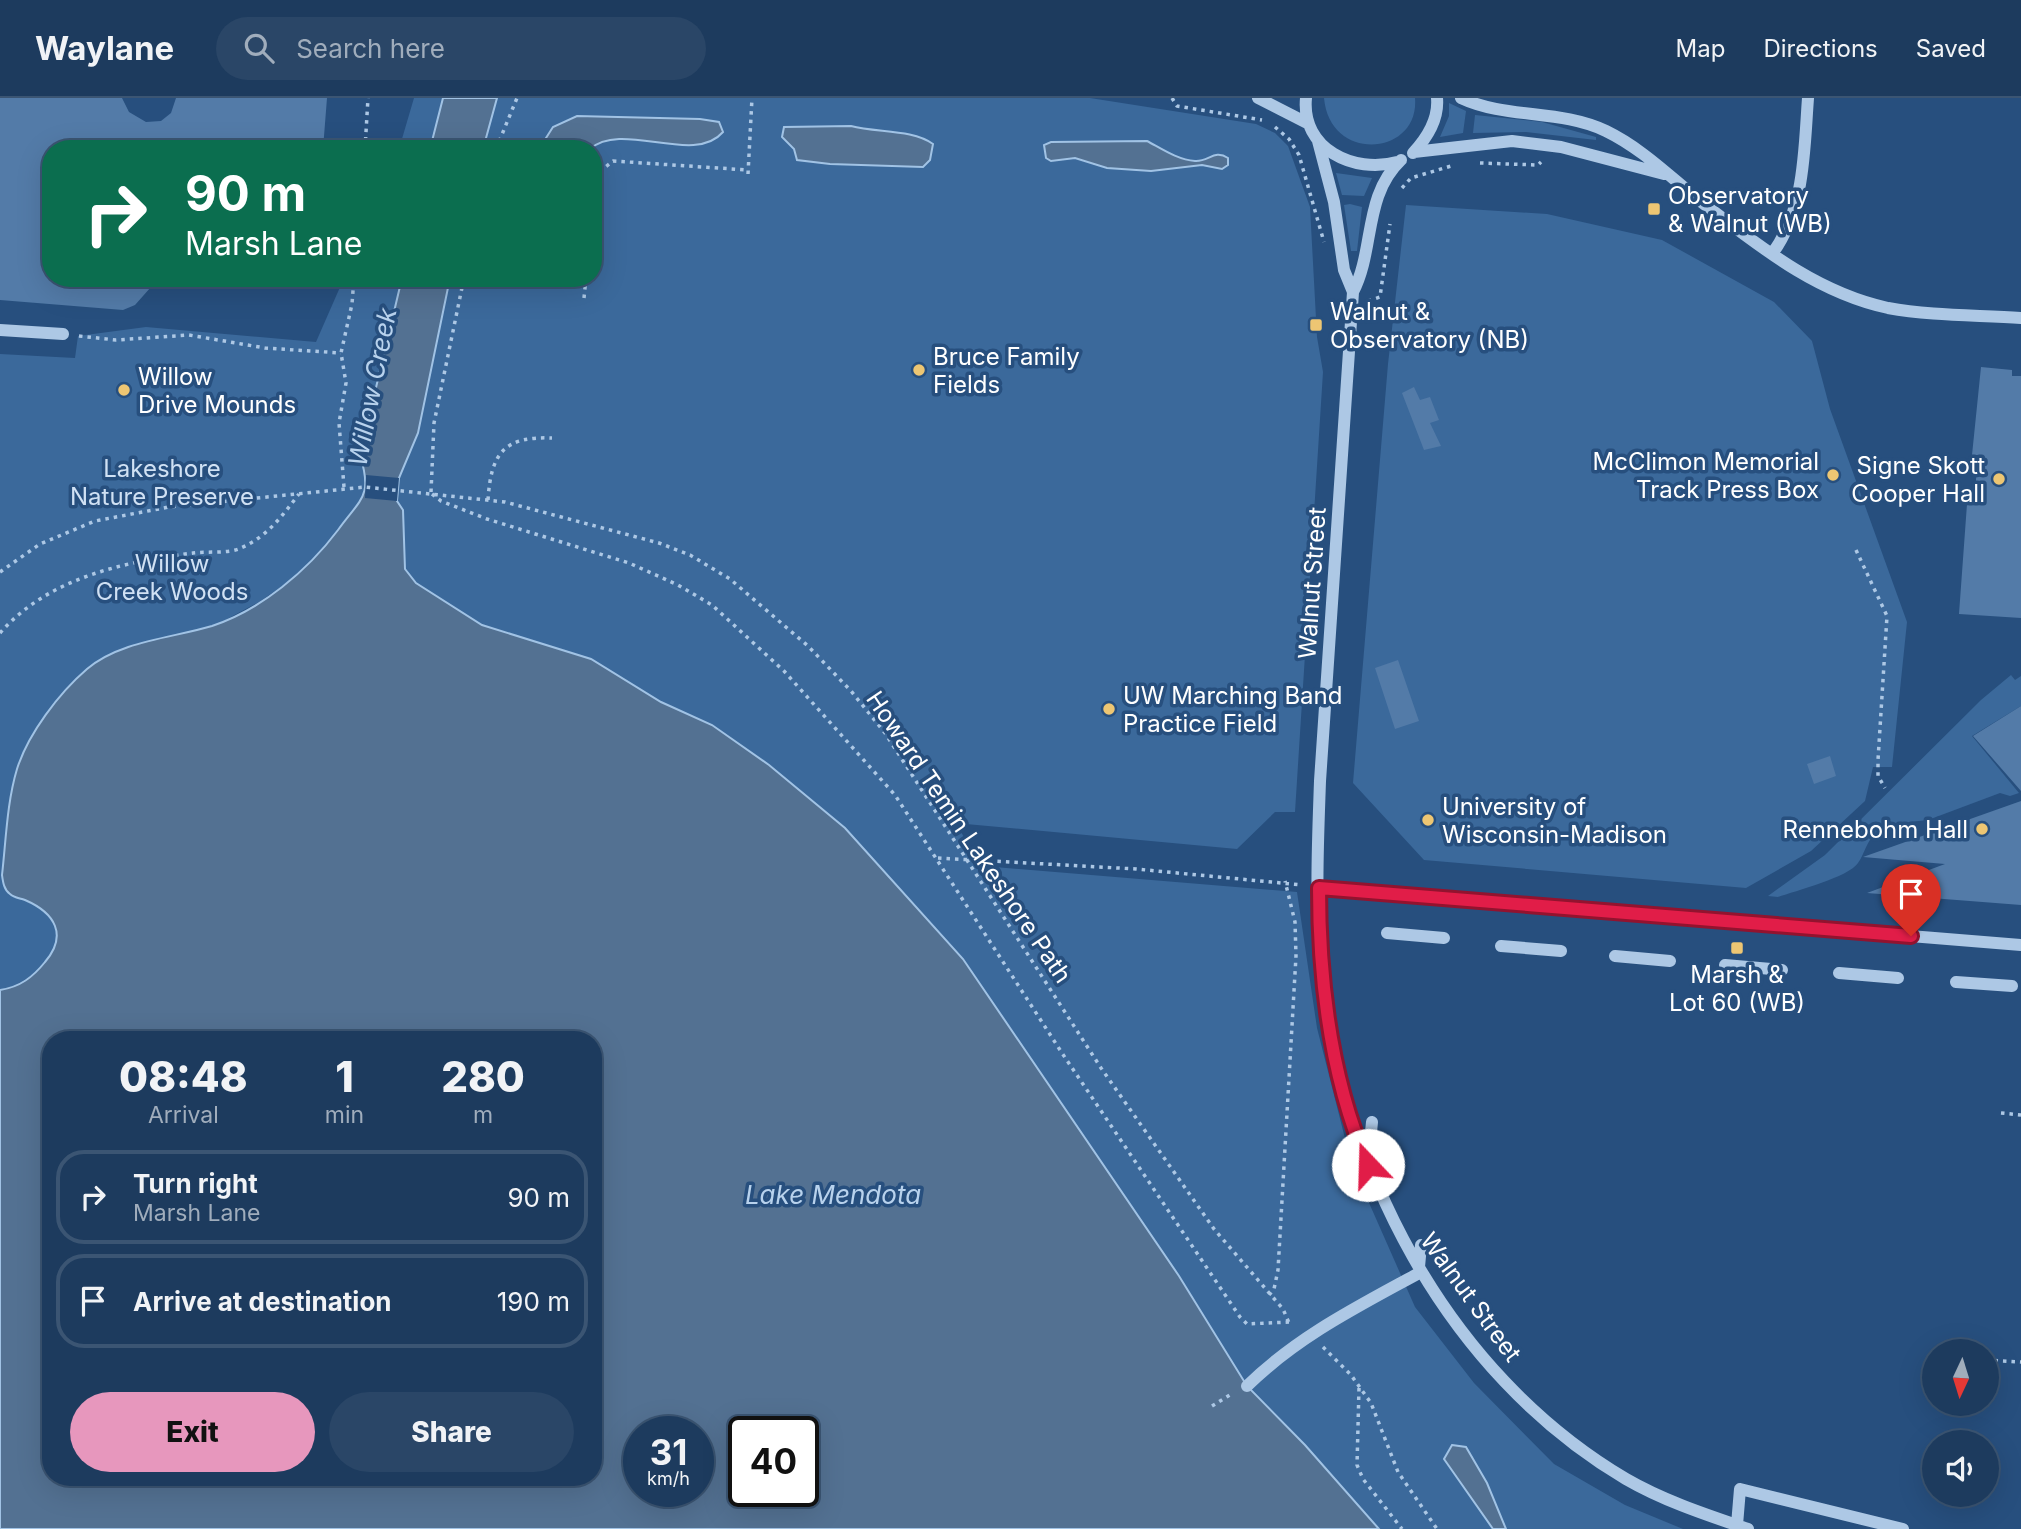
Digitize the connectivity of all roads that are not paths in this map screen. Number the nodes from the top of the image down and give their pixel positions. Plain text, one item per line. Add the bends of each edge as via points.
1 (1258, 98) edge
2 (1306, 98) edge
3 (1437, 98) edge
4 (1461, 98) edge
5 (1808, 98) edge
6 (1309, 124) junction
7 (1318, 141) junction
8 (1414, 152) junction
9 (1401, 160) junction
10 (1665, 174) junction
11 (1772, 254) junction
12 (1353, 292) junction
13 (2021, 318) edge
14 (0, 330) edge
15 (63, 334) road end
16 (1319, 888) junction
17 (1387, 933) dead end
18 (1444, 937) dead end
19 (2021, 945) edge
20 (1501, 946) dead end
21 (1561, 951) dead end
22 (1615, 956) dead end
23 (1670, 961) dead end
24 (1725, 965) dead end
25 (1782, 970) dead end
26 (1839, 973) dead end
27 (1898, 978) dead end
28 (1956, 982) dead end
29 (2012, 986) dead end
30 (1372, 1122) dead end
31 (1368, 1165) junction
32 (1421, 1245) dead end
33 (1420, 1269) junction
34 (1472, 1321) dead end
35 (1471, 1339) junction
36 (1526, 1383) dead end
37 (1247, 1386) road end
38 (1525, 1401) junction
39 (1576, 1429) dead end
40 (1575, 1445) junction
41 (1629, 1466) dead end
42 (1628, 1479) junction
43 (1684, 1491) dead end
44 (1683, 1505) junction
45 (1743, 1527) edge
46 (1903, 1529) edge

1 - 6 street
2 - 6 street
3 - 8 street via 1430,132
4 - 10 street via 1475,105 1542,114 1603,130 1642,150
5 - 11 street via 1798,201 1786,235
6 - 7 street
7 - 9 street via 1335,156 1356,165 1379,167
7 - 12 street, Walnut Street via 1334,202 1344,270
8 - 9 street
8 - 10 street via 1512,141 1561,147
9 - 12 street, Walnut Street via 1381,187 1364,271
10 - 11 street
11 - 13 street via 1833,291 1889,308
12 - 16 street, Walnut Street via 1320,780
14 - 15 street
16 - 19 street
16 - 31 street, Walnut Street via 1321,961 1332,1036 1343,1090
17 - 18 street
20 - 21 street
22 - 23 street
24 - 25 street
26 - 27 street
28 - 29 street
30 - 31 street
31 - 33 street, Walnut Street
32 - 33 street
33 - 35 street, Walnut Street
33 - 37 street via 1309,1334
34 - 35 street
35 - 38 street, Walnut Street
36 - 38 street
38 - 40 street, Walnut Street
39 - 40 street
40 - 42 street, Walnut Street
41 - 42 street
42 - 44 street, Walnut Street
43 - 44 street
44 - 45 street, Walnut Street
45 - 46 street via 1740,1489

